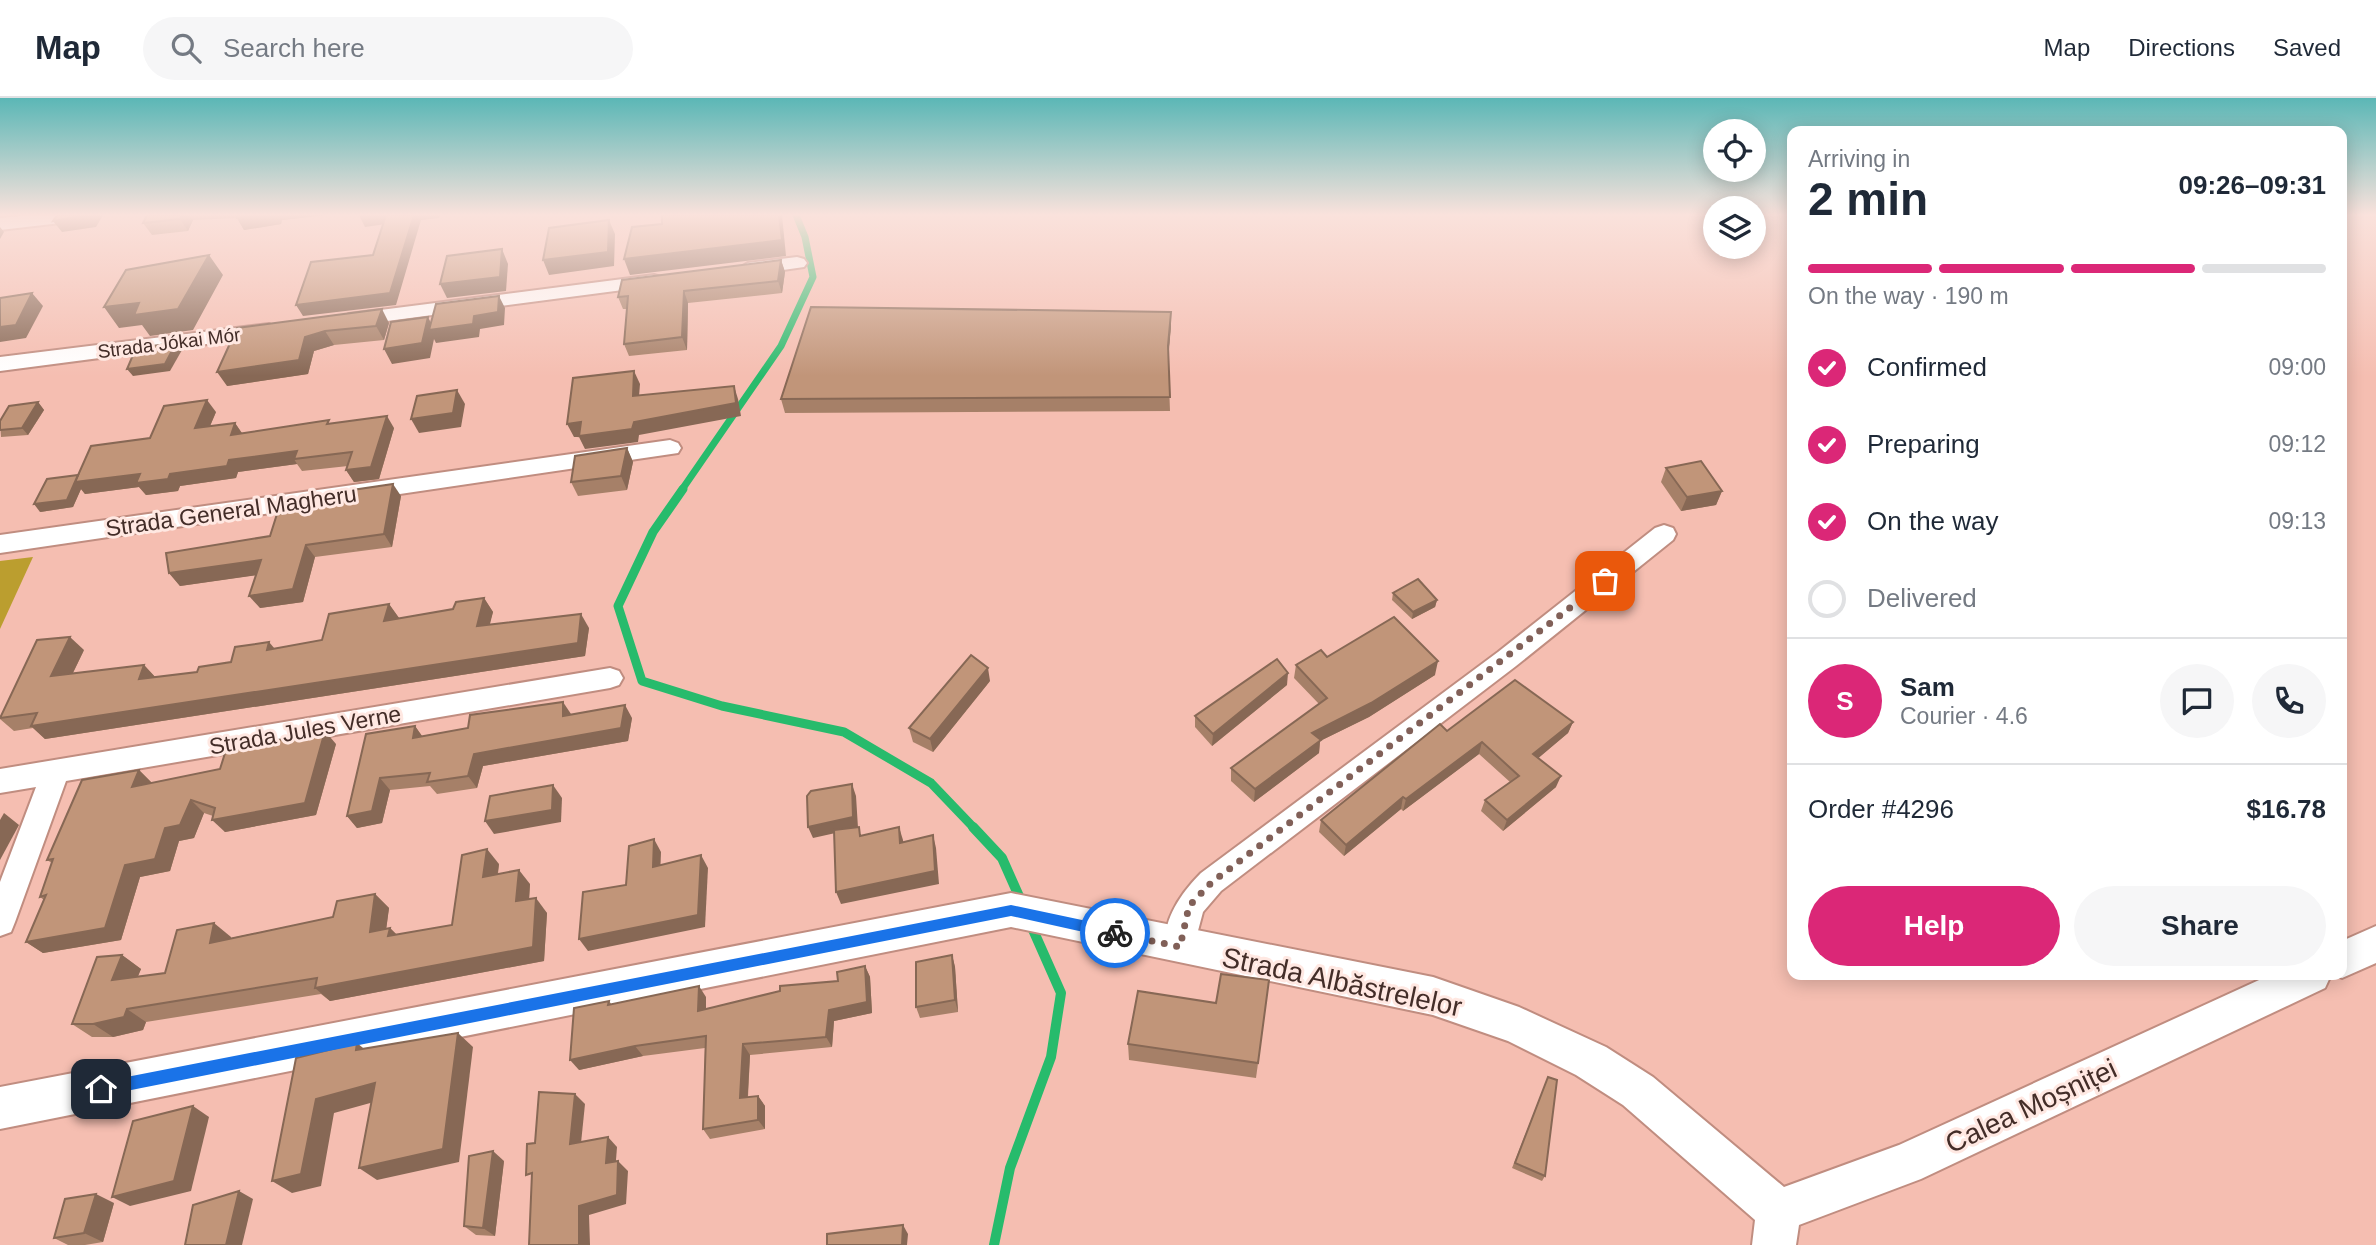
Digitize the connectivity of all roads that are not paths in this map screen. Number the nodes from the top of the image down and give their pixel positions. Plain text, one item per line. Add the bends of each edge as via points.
1 (755, 269) edge
2 (728, 272) edge
3 (673, 279) edge
4 (330, 323) edge
5 (289, 328) edge
6 (0, 365) edge
7 (670, 447) dead end
8 (1664, 534) dead end
9 (0, 544) edge
10 (610, 678) dead end
11 (55, 772) junction
12 (0, 781) edge
13 (0, 922) edge
14 (2376, 944) edge
15 (1180, 947) junction
16 (2347, 958) edge
17 (2300, 980) edge
18 (0, 1108) edge
19 (1776, 1228) edge

1 - 2 street
3 - 4 street
5 - 6 street, Strada Jókai Mór
7 - 9 street, Strada General Magheru
8 - 15 street via 1211,883 1189,906
10 - 11 street, Strada Jules Verne
11 - 12 street, Strada Jules Verne
11 - 13 street
14 - 16 street
15 - 18 street, Strada Albăstrelelor via 1011,910
15 - 19 street, Strada Albăstrelelor via 1433,996 1519,1026 1591,1061 1638,1091
17 - 19 street, Calea Moșniței

